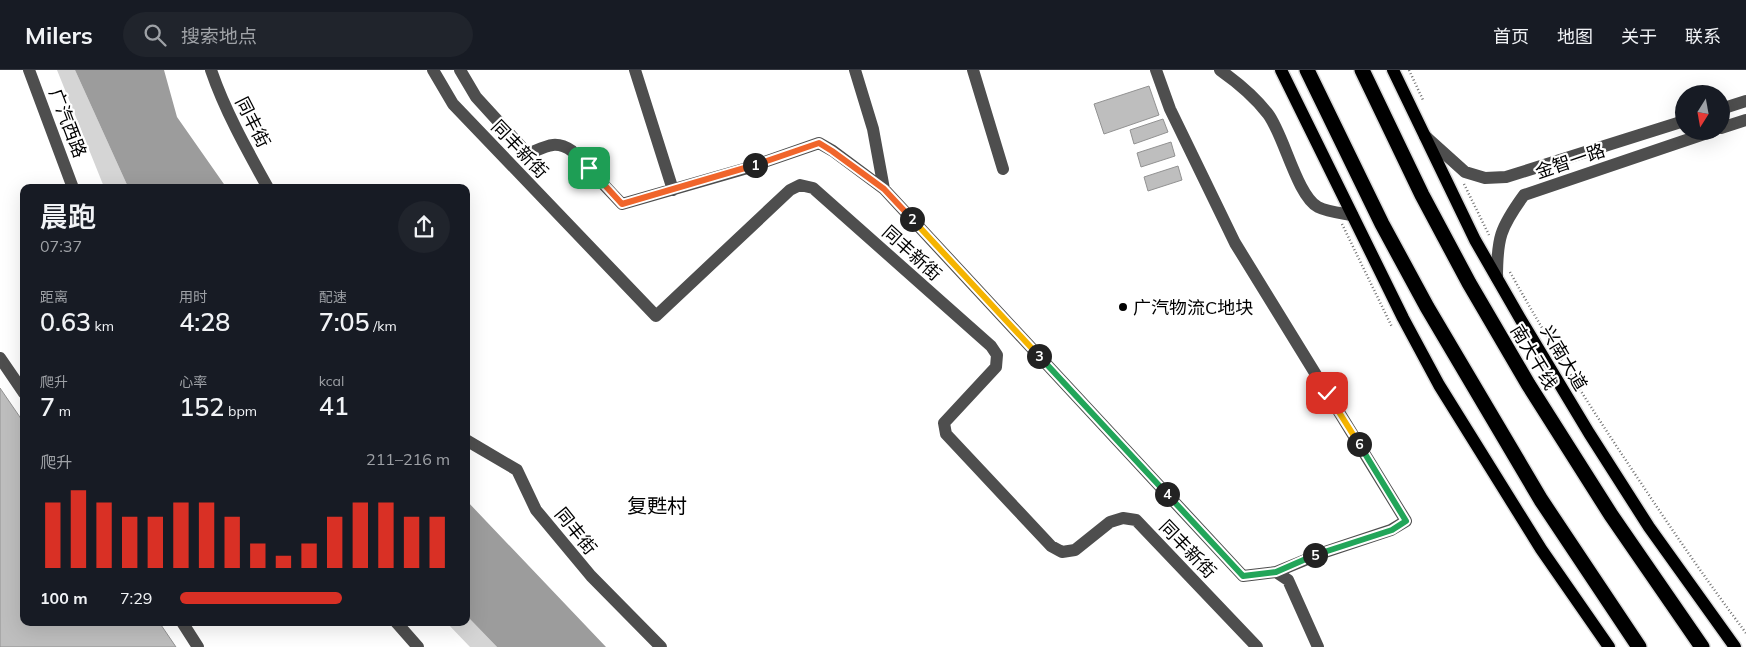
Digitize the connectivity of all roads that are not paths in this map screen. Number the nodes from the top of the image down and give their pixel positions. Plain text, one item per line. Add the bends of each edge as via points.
1 (29, 70) edge
2 (211, 70) edge
3 (433, 70) edge
4 (460, 70) edge
5 (635, 70) edge
6 (855, 70) edge
7 (973, 70) edge
8 (1156, 70) edge
9 (1220, 70) edge
10 (1281, 70) edge
11 (1307, 70) edge
12 (1362, 70) edge
13 (1393, 70) edge
14 (1746, 101) edge
15 (1730, 106) edge
16 (1746, 120) edge
17 (1675, 124) edge
18 (1730, 125) edge
19 (1423, 134) junction
20 (1686, 140) edge
21 (1004, 169) dead end
22 (72, 184) edge
23 (266, 184) edge
24 (884, 189) junction
25 (673, 190) junction
26 (1352, 216) junction
27 (1497, 278) junction
28 (0, 358) edge
29 (20, 387) edge
30 (470, 442) edge
31 (1276, 572) junction
32 (185, 626) edge
33 (400, 626) edge
34 (1315, 642) edge
35 (198, 647) edge
36 (418, 647) edge
37 (661, 647) edge
38 (1257, 647) edge
39 (1609, 647) edge
40 (1638, 647) edge
41 (1702, 647) edge
42 (1735, 647) edge

1 - 22 street, 广汽西路
2 - 23 street, 同丰街 via 218,93
3 - 38 street, 同丰新街 via 453,104 656,316 790,190 800,185 813,188 991,346 997,355 996,367 944,423 946,434 1051,546 1062,552 1075,550 1110,522 1123,518 1136,520
4 - 25 street via 476,97 528,154 548,145 564,146 622,204
5 - 25 street
6 - 24 street via 873,129
7 - 21 street
8 - 31 street via 1170,108 1235,243 1406,521 1392,530
9 - 26 street via 1240,84 1268,114 1304,192 1317,207
10 - 26 main road
11 - 40 highway via 1382,224 1427,307 1541,500
12 - 41 highway, 南大干线 via 1422,195 1528,384 1611,515
13 - 19 main road, 兴南大道
14 - 15 street
16 - 18 street
17 - 19 street, 金智一路 via 1506,177 1485,178 1465,172
19 - 27 main road, 兴南大道
20 - 27 street, 金智一路 via 1524,195 1502,230 1497,249
24 - 25 street via 819,143
24 - 31 street via 1243,576
26 - 39 main road via 1444,393 1541,549
27 - 42 main road, 兴南大道 via 1649,527
28 - 29 street
30 - 37 street, 同丰街 via 517,470 536,510 591,576
31 - 34 street via 1288,580
32 - 35 street
33 - 36 street

